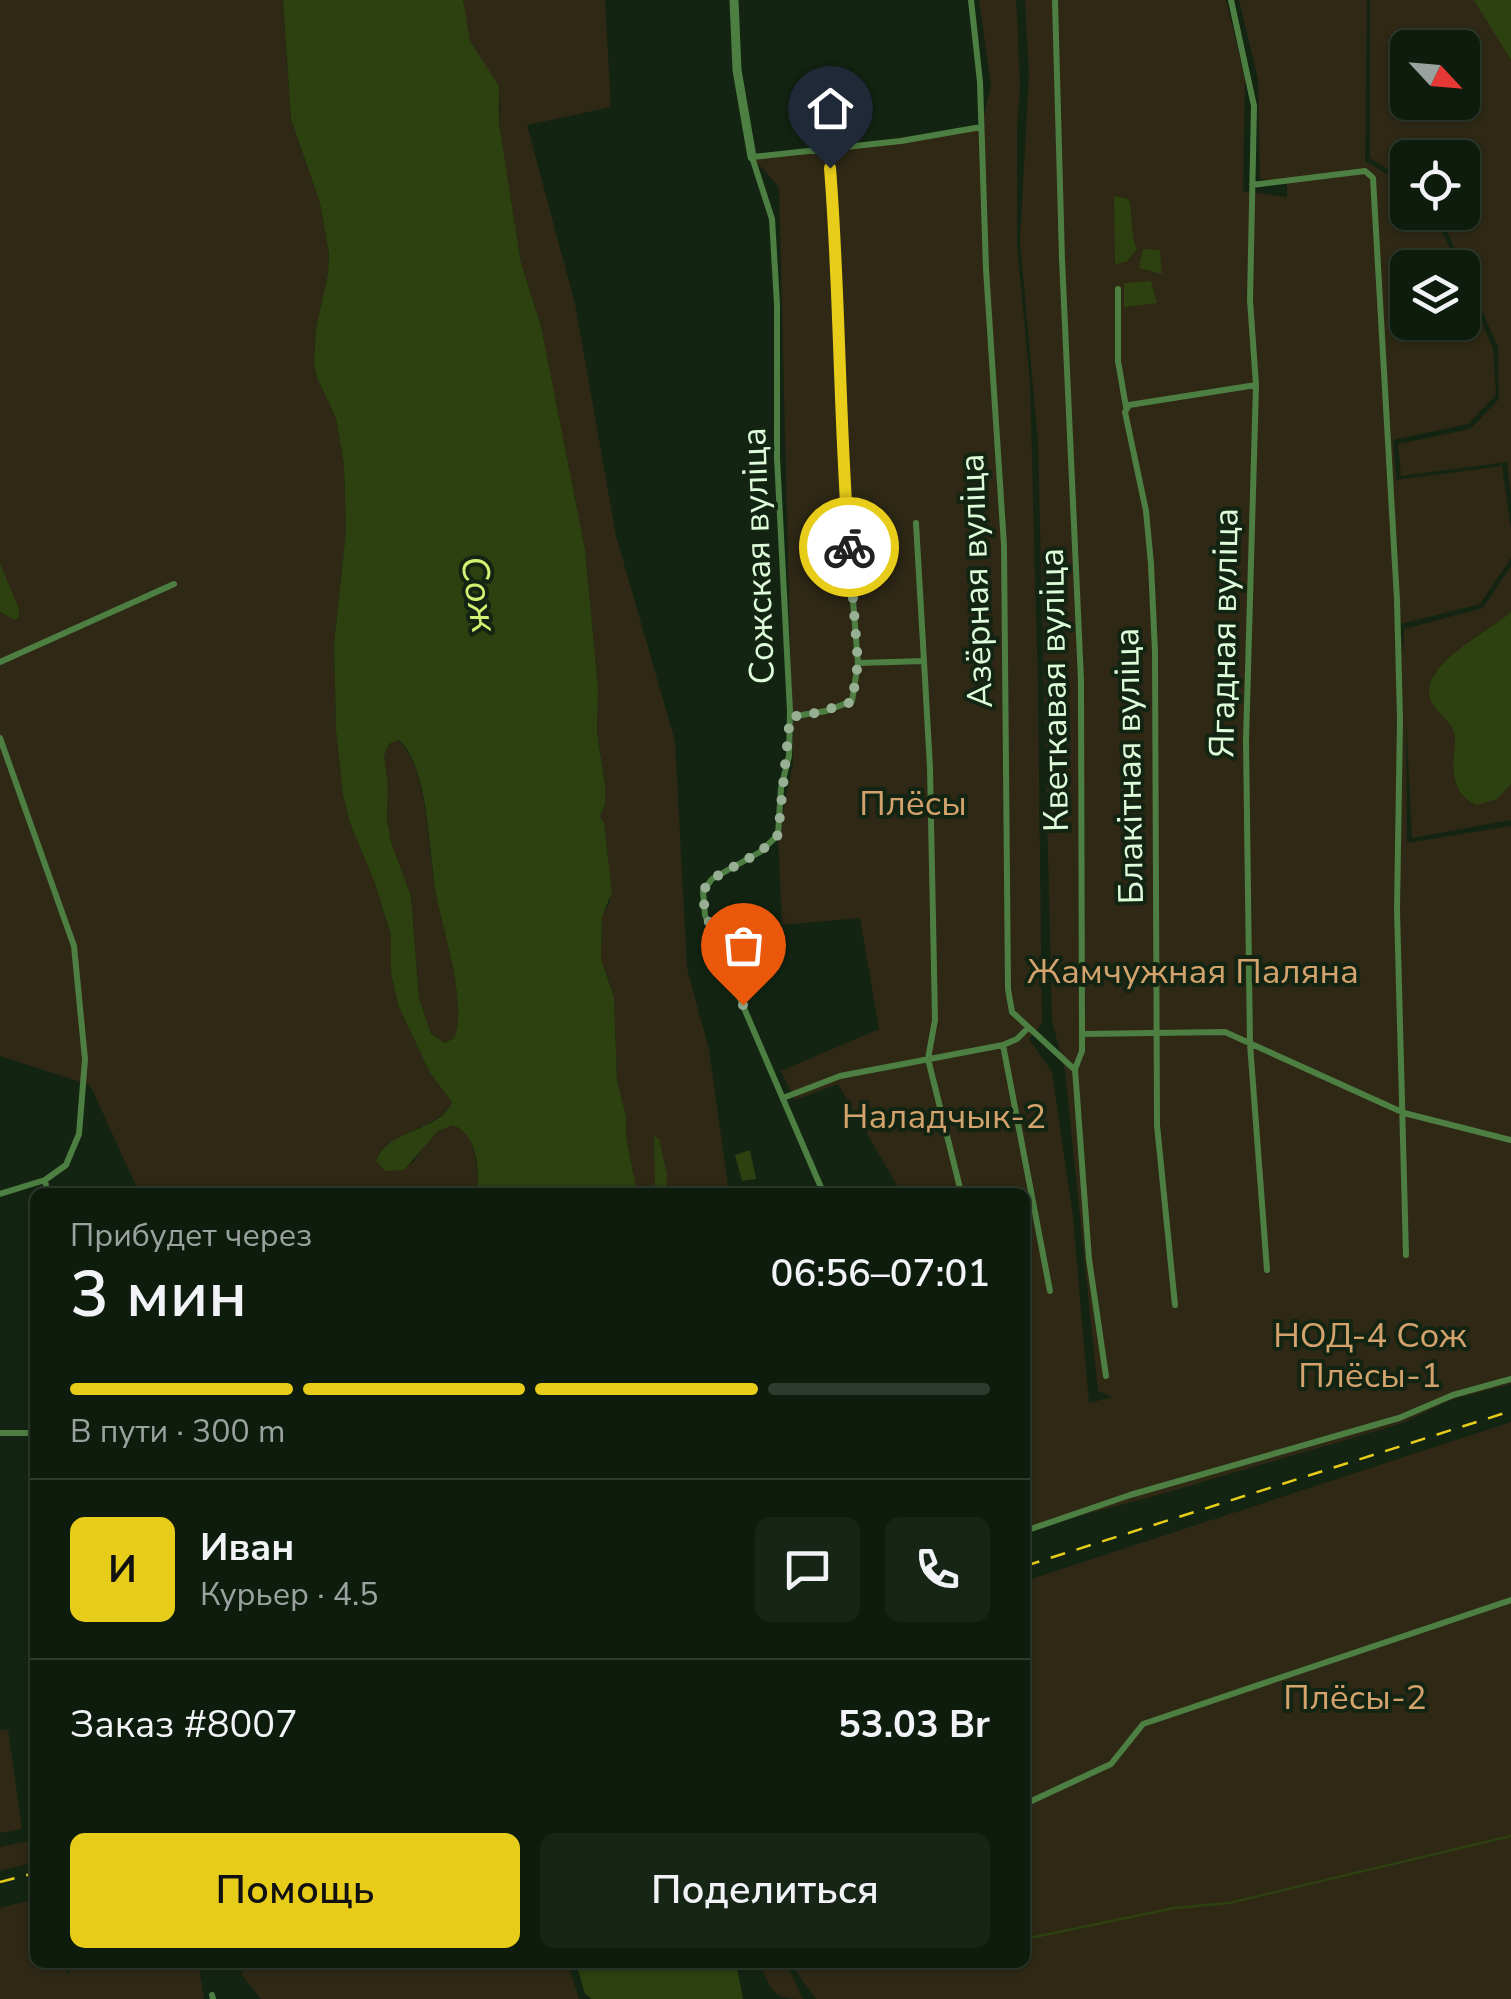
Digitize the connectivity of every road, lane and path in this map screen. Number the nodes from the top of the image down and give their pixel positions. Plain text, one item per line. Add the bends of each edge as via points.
1 (734, 0) edge
2 (971, 0) edge
3 (1055, 0) edge
4 (1231, 0) edge
5 (981, 126) junction
6 (817, 150) junction
7 (752, 156) junction
8 (1252, 185) junction
9 (1118, 289) dead end
10 (1256, 385) junction
11 (1126, 407) junction
12 (916, 523) dead end
13 (174, 584) dead end
14 (924, 661) junction
15 (0, 662) edge
16 (858, 663) junction
17 (790, 717) junction
18 (0, 738) edge
19 (1028, 1028) junction
20 (1157, 1031) junction
21 (1082, 1034) junction
22 (1250, 1044) junction
23 (1003, 1046) junction
24 (928, 1059) junction
25 (1075, 1070) junction
26 (783, 1098) junction
27 (1404, 1113) junction
28 (1511, 1140) edge
29 (45, 1180) junction
30 (46, 1188) edge
31 (821, 1188) edge
32 (959, 1188) edge
33 (0, 1194) edge
34 (1406, 1256) dead end
35 (1267, 1270) dead end
36 (1050, 1291) dead end
37 (1175, 1306) dead end
38 (1106, 1376) dead end
39 (1511, 1379) edge
40 (30, 1432) edge
41 (0, 1433) edge
42 (1030, 1529) edge
43 (1511, 1600) edge
44 (1030, 1802) edge

1 - 7 street
2 - 5 street, Азёрная вуліца
3 - 21 street, Кветкавая вуліца via 1081,680
4 - 8 street, Ягадная вуліца via 1254,106
5 - 6 street
5 - 19 street, Азёрная вуліца via 1004,545 1008,989 1012,1012
6 - 7 street
6 - 16 street via 830,168 840,286 841,452
7 - 17 street, Сожская вуліца via 772,219
8 - 10 street, Ягадная вуліца
8 - 27 street via 1365,171 1373,178 1397,600
9 - 11 street, Блакітная вуліца
10 - 11 street
10 - 22 street, Ягадная вуліца via 1246,741
11 - 20 street, Блакітная вуліца via 1146,511 1152,599
12 - 14 street
13 - 15 street
14 - 16 street
14 - 24 street via 935,1020
16 - 17 street via 852,702
17 - 26 street, Сожская вуліца via 778,835 702,892 716,943
18 - 29 street via 74,946 84,1077 78,1134 66,1165
19 - 23 street
19 - 25 street
20 - 21 street
20 - 22 street via 1225,1032
20 - 37 street, Блакітная вуліца via 1157,1125
21 - 25 street, Кветкавая вуліца
22 - 27 street
22 - 35 street, Ягадная вуліца
23 - 24 street
23 - 36 street
24 - 26 street via 840,1076
24 - 32 street
25 - 38 street, Кветкавая вуліца via 1089,1259
26 - 31 street, Сожская вуліца
27 - 28 street
27 - 34 street
29 - 30 street
29 - 33 street
39 - 42 street
40 - 41 street
43 - 44 street via 1142,1724 1111,1764

